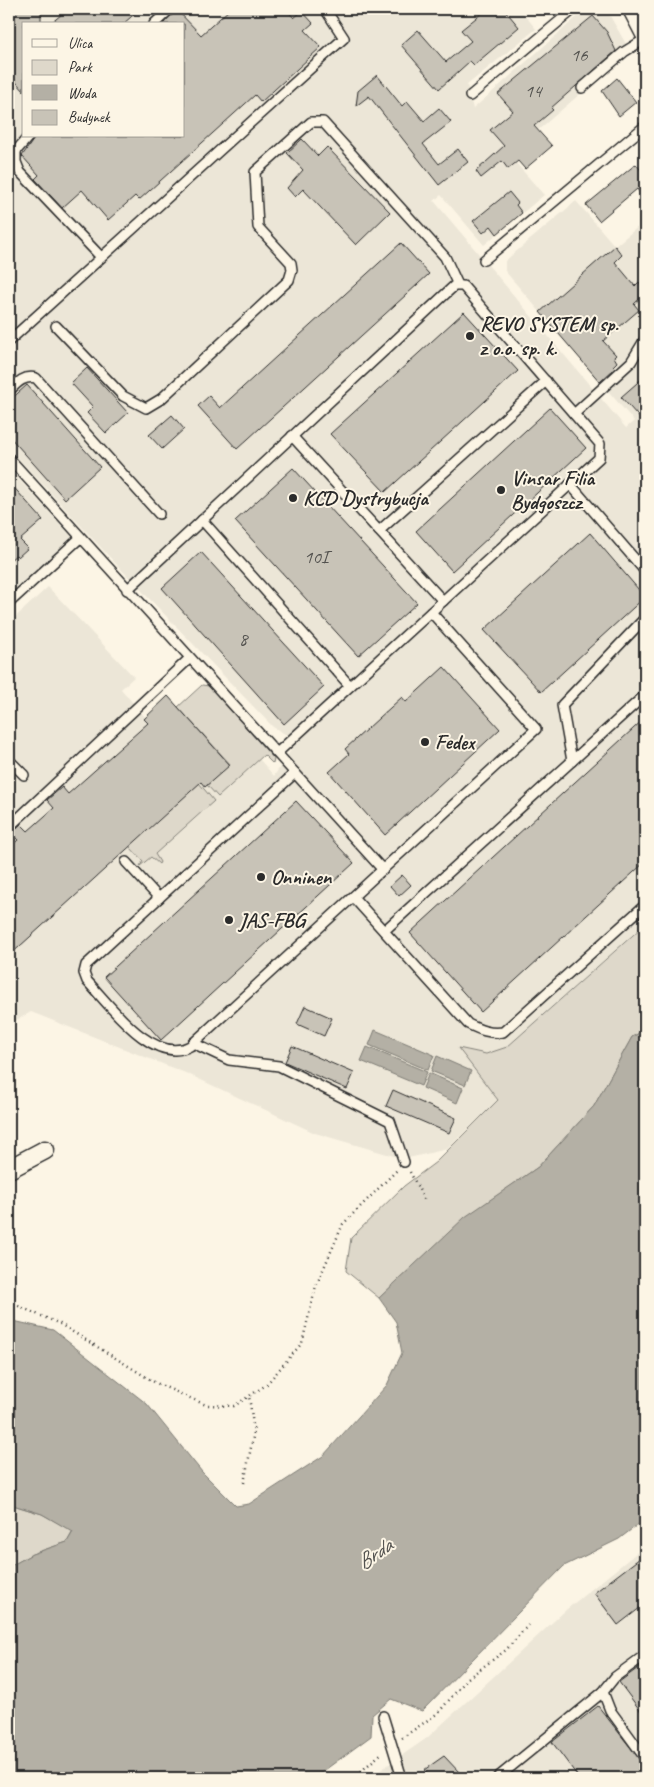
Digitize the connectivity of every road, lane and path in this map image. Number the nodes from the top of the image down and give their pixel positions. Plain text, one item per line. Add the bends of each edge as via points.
1 (170, 9) edge
2 (325, 9) edge
3 (574, 9) edge
4 (632, 9) edge
5 (156, 22) edge
6 (645, 34) edge
7 (645, 39) edge
8 (582, 88) dead end
9 (470, 96) dead end
10 (645, 126) edge
11 (27, 138) edge
12 (101, 257) junction
13 (484, 260) dead end
14 (458, 285) junction
15 (56, 326) dead end
16 (645, 338) edge
17 (9, 341) edge
18 (546, 381) junction
19 (9, 391) edge
20 (574, 414) junction
21 (292, 436) junction
22 (9, 458) edge
23 (570, 484) junction
24 (159, 514) dead end
25 (202, 520) junction
26 (379, 531) junction
27 (80, 538) junction
28 (645, 571) edge
29 (127, 590) junction
30 (443, 601) junction
31 (9, 603) edge
32 (431, 612) junction
33 (645, 618) edge
34 (190, 658) junction
35 (350, 686) junction
36 (645, 695) edge
37 (277, 753) junction
38 (9, 760) edge
39 (572, 761) junction
40 (295, 774) junction
41 (24, 776) dead end
42 (9, 827) edge
43 (126, 862) dead end
44 (383, 870) junction
45 (353, 897) junction
46 (159, 898) junction
47 (645, 905) edge
48 (384, 931) junction
49 (193, 1043) junction
50 (44, 1150) dead end
51 (404, 1162) junction
52 (9, 1169) edge
53 (426, 1203) dead end
54 (9, 1302) edge
55 (249, 1396) junction
56 (244, 1483) dead end
57 (528, 1625) dead end
58 (645, 1655) edge
59 (602, 1692) junction
60 (383, 1716) dead end
61 (392, 1745) junction
62 (645, 1758) edge
63 (353, 1778) edge
64 (402, 1778) edge
65 (497, 1778) edge

1 - 5 lane
2 - 12 lane via 344,38
3 - 9 lane
4 - 6 street
7 - 8 lane via 624,52
10 - 13 lane
11 - 12 lane via 16,151 20,172
12 - 17 lane
14 - 15 lane via 445,257 371,173 323,122 311,122 255,172 258,227 291,264 289,280 161,399 146,408 123,396
14 - 18 lane via 463,286
14 - 21 lane
16 - 20 lane via 631,362
18 - 20 lane
18 - 26 lane
19 - 24 lane via 21,380 36,378
20 - 23 lane via 602,448 599,458
21 - 25 lane
21 - 26 lane
22 - 27 lane
23 - 28 lane
23 - 30 lane
25 - 29 lane
25 - 35 lane
26 - 30 lane
27 - 29 lane
27 - 31 lane
29 - 34 lane
30 - 32 lane
32 - 35 lane
32 - 44 lane via 536,729
33 - 39 lane via 562,705
34 - 37 lane
34 - 42 lane
35 - 37 lane
36 - 39 lane
37 - 40 lane
38 - 41 lane
39 - 48 lane
40 - 44 lane
40 - 46 lane
43 - 46 lane
44 - 45 lane
45 - 48 lane
45 - 49 lane
46 - 49 lane via 92,959 84,973 138,1036 170,1049 183,1050
47 - 48 lane via 503,1032 495,1034 468,1024
49 - 51 lane via 229,1060 279,1066 390,1121
50 - 52 street
51 - 53 path
51 - 55 path via 343,1224 316,1286 302,1343 266,1386
54 - 55 path via 60,1324 156,1383 206,1405 234,1406
55 - 56 path via 254,1432
57 - 61 path via 506,1650 468,1678 438,1714
58 - 59 lane via 615,1677
59 - 62 lane via 610,1710
59 - 65 lane
60 - 61 lane
61 - 63 path
61 - 64 lane

